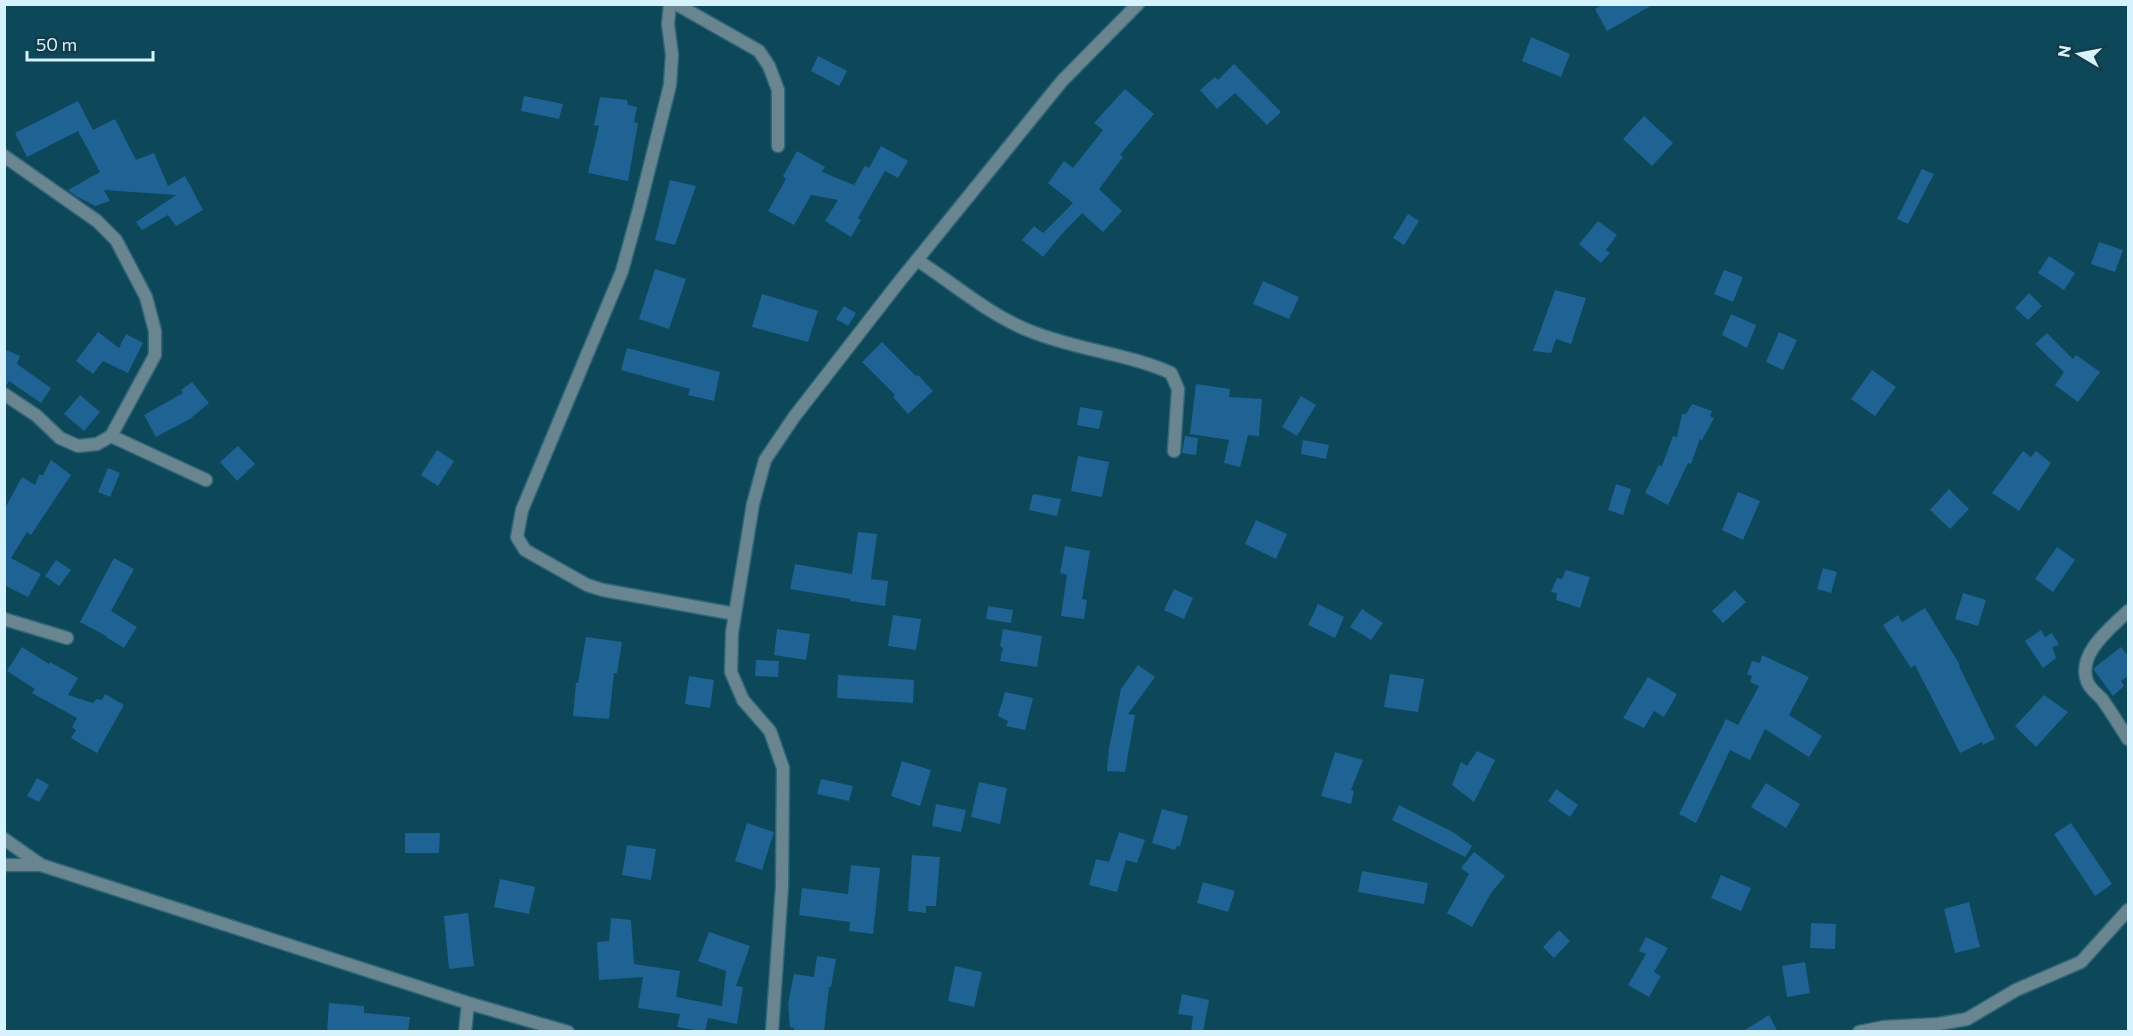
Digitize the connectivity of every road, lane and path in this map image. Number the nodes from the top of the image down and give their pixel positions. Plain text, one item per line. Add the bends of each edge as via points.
1 (670, 4) edge
2 (676, 4) edge
3 (1138, 4) edge
4 (778, 146) dead end
5 (4, 156) edge
6 (917, 260) junction
7 (4, 394) edge
8 (111, 436) junction
9 (1174, 451) dead end
10 (206, 480) dead end
11 (2128, 611) edge
12 (735, 614) junction
13 (4, 619) edge
14 (67, 638) dead end
15 (2128, 739) edge
16 (4, 839) edge
17 (4, 865) edge
18 (41, 865) junction
19 (2128, 910) edge
20 (468, 1003) junction
21 (465, 1032) edge
22 (567, 1032) edge
23 (772, 1032) edge
24 (1859, 1032) edge

1 - 12 street via 670,85 622,271 522,510 517,537 525,550 587,585
2 - 4 street via 759,51 778,90
3 - 6 street via 1062,81
5 - 8 street via 97,221 116,240 146,297 155,331 155,355
6 - 9 street via 1000,317 1030,331 1171,373 1178,389
6 - 12 street via 765,460 753,504
7 - 8 street via 37,416 60,438 78,446 97,444
8 - 10 street
11 - 15 street via 2098,641 2087,658 2085,672 2087,683
12 - 23 street via 731,672 742,700 770,731 783,768 782,886
13 - 14 street
16 - 18 street
17 - 18 street
18 - 20 street
19 - 24 street via 2082,962 2016,990 1967,1019
20 - 21 street
20 - 22 street

